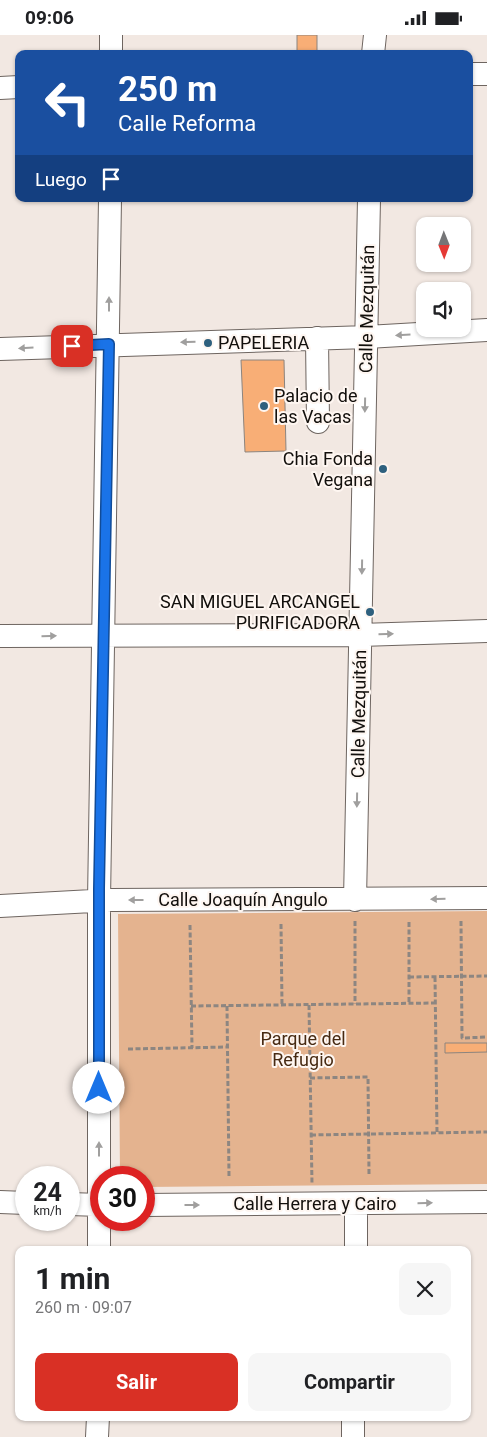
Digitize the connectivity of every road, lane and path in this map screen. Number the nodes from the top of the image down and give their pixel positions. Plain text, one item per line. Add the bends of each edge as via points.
1 (111, 35) edge
2 (374, 35) edge
3 (111, 50) edge
4 (373, 50) edge
5 (473, 74) edge
6 (487, 74) edge
7 (0, 87) edge
8 (15, 87) edge
9 (110, 202) edge
10 (370, 202) edge
11 (487, 330) edge
12 (367, 337) junction
13 (317, 338) junction
14 (109, 344) junction
15 (0, 349) edge
16 (318, 423) dead end
17 (487, 631) edge
18 (105, 635) junction
19 (360, 635) junction
20 (0, 637) edge
21 (487, 898) edge
22 (355, 900) junction
23 (99, 901) junction
24 (0, 906) edge
25 (461, 921) dead end
26 (409, 922) dead end
27 (281, 924) dead end
28 (190, 925) dead end
29 (487, 976) edge
30 (409, 977) junction
31 (435, 977) junction
32 (462, 977) junction
33 (409, 1003) junction
34 (435, 1003) junction
35 (356, 1004) junction
36 (282, 1005) junction
37 (309, 1005) junction
38 (191, 1006) junction
39 (227, 1006) junction
40 (487, 1037) edge
41 (228, 1047) junction
42 (192, 1048) junction
43 (128, 1049) dead end
44 (310, 1078) junction
45 (487, 1132) edge
46 (437, 1133) junction
47 (369, 1134) junction
48 (311, 1135) junction
49 (100, 1166) edge
50 (370, 1174) dead end
51 (229, 1176) dead end
52 (0, 1202) edge
53 (487, 1202) edge
54 (15, 1203) edge
55 (312, 1204) junction
56 (356, 1204) junction
57 (155, 1205) edge
58 (99, 1231) edge
59 (99, 1246) edge
60 (356, 1246) edge
61 (98, 1421) edge
62 (353, 1421) edge
63 (98, 1437) edge
64 (353, 1437) edge

1 - 3 street
2 - 4 street
5 - 6 street
7 - 8 street
14 -> 9 street
10 - 12 street, Calle Mezquitán
11 -> 12 street
12 - 13 street
12 -> 19 street, Calle Mezquitán
13 -> 14 street
13 - 16 street
14 -> 15 street
14 - 18 street
19 -> 17 street
18 - 19 street
20 -> 18 street
18 - 23 street
19 -> 22 street, Calle Mezquitán
21 -> 22 street, Calle Joaquín Angulo
22 -> 23 street, Calle Joaquín Angulo
22 - 35 path
23 - 24 street, Calle Joaquín Angulo
49 -> 23 street
25 - 32 path
26 - 30 path
27 - 36 path
28 - 38 path
29 - 32 path
30 - 31 path
30 - 33 path
31 - 32 path
31 - 34 path
32 - 40 path via 462,1038
33 - 34 path
33 - 35 path
34 - 46 path
35 - 37 path
36 - 37 path
36 - 39 path
37 - 44 path
38 - 39 path
38 - 42 path
39 - 41 path
41 - 42 path
41 - 51 path
42 - 43 path
44 - 47 path via 368,1077
44 - 48 path
45 - 46 path
46 - 47 path
47 - 48 path
47 - 50 path
48 - 55 path
52 - 54 street
56 -> 53 street, Calle Herrera y Cairo
55 - 56 street, Calle Herrera y Cairo
57 -> 55 street, Calle Herrera y Cairo
56 - 60 street
58 - 59 street
61 - 63 street
62 - 64 street

